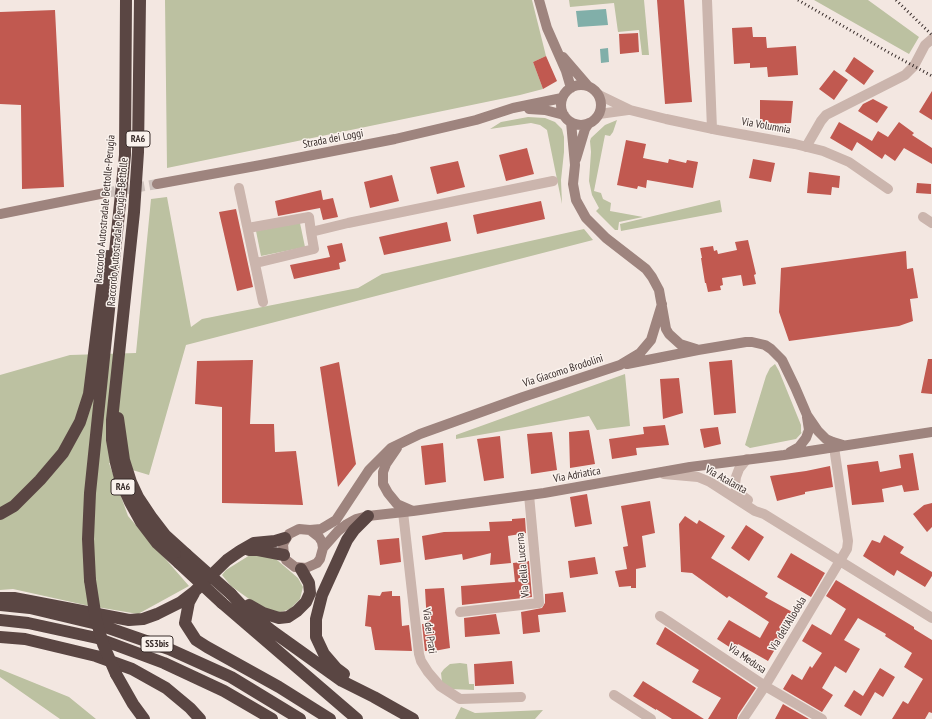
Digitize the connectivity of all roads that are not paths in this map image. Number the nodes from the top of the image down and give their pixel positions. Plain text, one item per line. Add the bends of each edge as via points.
1 (126, 0) edge
2 (140, 0) edge
3 (539, 0) edge
4 (707, 0) edge
5 (928, 42) edge
6 (553, 44) junction
7 (588, 86) junction
8 (571, 88) junction
9 (599, 95) junction
10 (562, 98) junction
11 (513, 108) junction
12 (630, 110) junction
13 (599, 114) junction
14 (567, 119) junction
15 (589, 123) junction
16 (712, 129) junction
17 (806, 146) junction
18 (575, 165) junction
19 (553, 181) dead end
20 (157, 184) tunnel mouth
21 (239, 188) dead end
22 (888, 189) dead end
23 (105, 193) tunnel mouth
24 (0, 214) edge
25 (923, 217) dead end
26 (932, 223) edge
27 (248, 228) junction
28 (311, 232) junction
29 (256, 263) junction
30 (264, 302) dead end
31 (662, 304) junction
32 (698, 350) junction
33 (620, 365) junction
34 (95, 395) junction
35 (807, 415) junction
36 (932, 432) edge
37 (401, 443) junction
38 (847, 445) junction
39 (834, 447) junction
40 (784, 455) junction
41 (747, 459) junction
42 (649, 474) junction
43 (529, 495) junction
44 (408, 512) junction
45 (0, 514) edge
46 (764, 514) junction
47 (368, 516) junction
48 (310, 530) junction
49 (286, 538) junction
50 (323, 548) junction
51 (240, 551) junction
52 (284, 555) junction
53 (182, 558) junction
54 (840, 562) junction
55 (301, 568) junction
56 (194, 592) junction
57 (231, 594) junction
58 (0, 598) edge
59 (0, 605) edge
60 (460, 612) dead end
61 (660, 616) dead end
62 (932, 618) edge
63 (0, 620) edge
64 (0, 637) edge
65 (765, 686) junction
66 (614, 695) dead end
67 (374, 697) junction
68 (521, 697) dead end
69 (144, 719) edge
70 (200, 719) edge
71 (272, 719) edge
72 (300, 719) edge
73 (330, 719) edge
74 (357, 719) edge
75 (413, 719) edge
76 (651, 719) edge
77 (743, 719) edge
78 (822, 719) edge

1 - 34 highway, Raccordo Autostradale Bettolle-Perugia / RA6 via 125,155
2 - 53 highway, Raccordo Autostradale Perugia-Bettolle / RA6 via 138,152 116,393 122,447 131,482 152,518
3 - 6 main road
4 - 16 street
5 - 17 street via 914,66 905,75 826,115
6 - 7 main road
6 - 8 main road
7 - 8 main road via 576,85
7 - 9 main road
8 - 10 main road
9 - 12 street, Via Volumnia
9 - 13 main road
10 - 11 main road, Strada dei Loggi
10 - 14 main road via 562,110
11 - 14 main road, Strada dei Loggi via 545,110
11 - 20 main road, Strada dei Loggi via 476,120 395,139
12 - 13 street, Via Volumnia
12 - 16 street, Via Volumnia
13 - 15 main road
14 - 15 main road via 580,125
14 - 18 main road
15 - 18 main road
16 - 17 street, Via Volumnia
17 - 22 street, Via Volumnia via 849,162
18 - 31 main road via 573,184 576,200 586,218 606,238 646,269 658,290
19 - 28 street
21 - 27 street
23 - 24 main road
25 - 26 street
27 - 28 street via 309,217
27 - 29 street
28 - 29 street via 314,249
29 - 30 street
31 - 32 main road, Via Adriatica via 666,330 669,334 680,344
31 - 33 main road, Via Giacomo Brodolini via 651,340 640,353
32 - 33 main road, Via Adriatica
32 - 35 main road, Via Adriatica via 746,342 759,343 771,349 782,360
33 - 37 main road, Via Giacomo Brodolini via 523,397
34 - 45 highway via 63,453 14,506
34 - 69 highway, bridge via 88,539 90,580 103,644 116,674
35 - 38 main road, Via Adriatica via 826,439
35 - 40 main road via 809,430 806,438 799,447
36 - 38 main road, Via Adriatica
37 - 44 main road via 386,464 383,484 397,504
37 - 48 main road, Via Giacomo Brodolini via 384,453 369,470 336,520 321,529
38 - 39 main road, Via Adriatica
39 - 40 main road, Via Adriatica
39 - 54 street via 848,541
40 - 41 main road, Via Adriatica
41 - 42 main road, Via Adriatica
41 - 46 street, Via Atalanta via 736,477 736,489
42 - 43 main road, Via Adriatica
42 - 46 street, Via Atalanta via 698,477
43 - 44 main road, Via Adriatica
43 - 60 street, Via della Lucerna via 539,603
44 - 47 main road, Via Adriatica
44 - 68 street, Via dei Prati via 421,662 440,686 460,699
46 - 54 street, Via Atalanta
47 - 50 main road, Via Adriatica via 356,519 338,531
47 - 67 highway via 347,540 322,594 316,619 316,637 324,654 336,668
48 - 49 main road via 299,529
48 - 50 main road via 319,537
49 - 51 highway via 254,543
49 - 52 main road via 283,544
50 - 55 main road via 317,563
51 - 52 highway via 258,550
51 - 56 highway
52 - 55 main road via 290,564
53 - 57 highway, RA6, bridge
53 - 74 highway, RA6, bridge via 222,603
54 - 62 street, Via Atalanta
54 - 65 street, Via dell'Allodola
55 - 57 highway via 309,583 310,593 306,602 288,616 279,618 263,613
56 - 58 highway via 157,614 129,620 14,598
56 - 73 highway via 188,602 185,623 196,640
57 - 67 highway, RA6 via 272,632 342,681
59 - 72 highway, SS3bis via 30,608 97,624 168,648 231,677
61 - 65 street, Via Medusa
63 - 71 highway, SS3bis via 28,623 97,638 170,666 224,691
64 - 70 highway via 25,639 96,656 132,669 166,688
65 - 77 street, Via dell'Allodola
65 - 78 street, Via Medusa
66 - 76 street
67 - 75 highway

